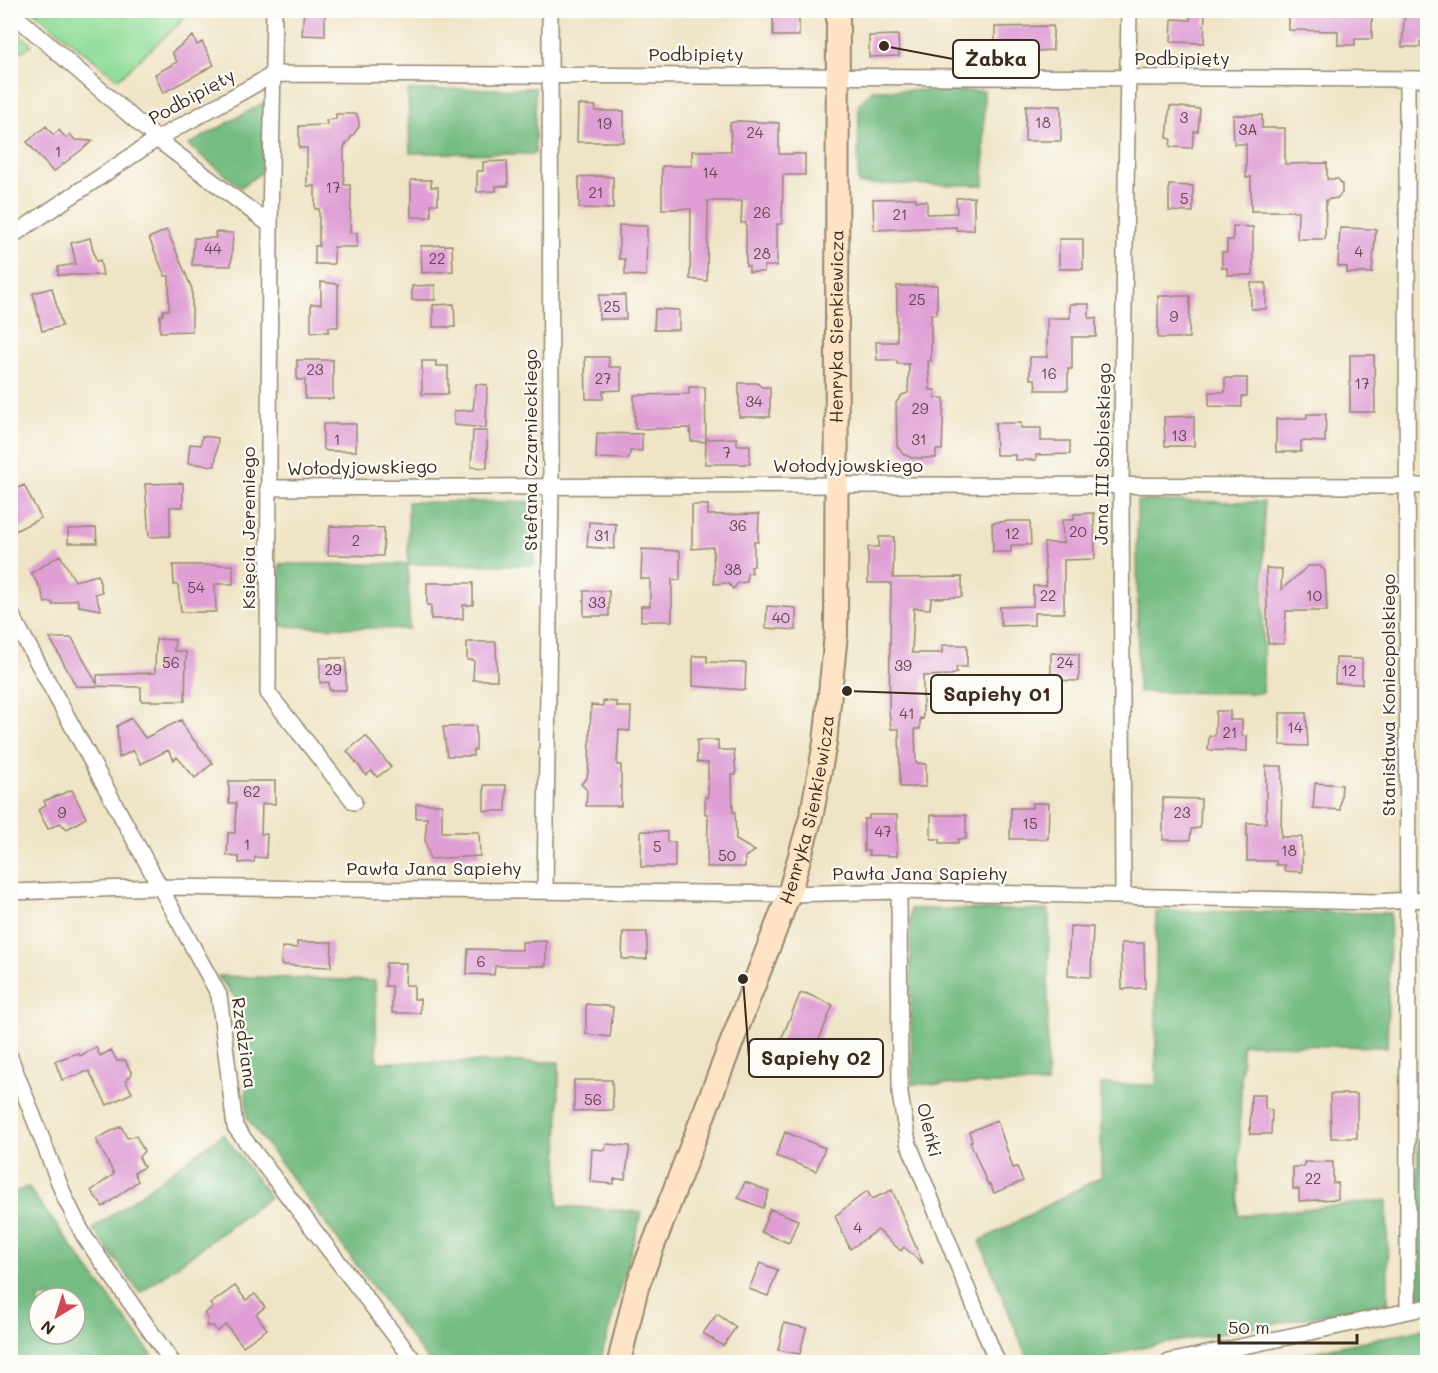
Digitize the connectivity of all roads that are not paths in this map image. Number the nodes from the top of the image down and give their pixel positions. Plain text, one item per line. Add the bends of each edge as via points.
1 (10, 10) edge
2 (274, 10) edge
3 (550, 10) edge
4 (838, 10) edge
5 (1128, 10) edge
6 (274, 74) junction
7 (550, 74) junction
8 (838, 76) junction
9 (1128, 79) junction
10 (1428, 79) edge
11 (1407, 80) junction
12 (157, 139) junction
13 (270, 225) junction
14 (10, 237) edge
15 (836, 485) junction
16 (551, 486) junction
17 (1121, 486) junction
18 (1408, 486) junction
19 (1428, 486) edge
20 (268, 488) junction
21 (10, 612) edge
22 (354, 802) dead end
23 (160, 887) junction
24 (545, 890) junction
25 (899, 891) junction
26 (10, 892) edge
27 (789, 894) junction
28 (1123, 897) junction
29 (1408, 899) junction
30 (1428, 899) edge
31 (10, 1057) edge
32 (1428, 1307) edge
33 (1408, 1310) junction
34 (172, 1362) edge
35 (415, 1362) edge
36 (619, 1362) edge
37 (997, 1362) edge
38 (1169, 1362) edge

1 - 12 street
2 - 6 street, Księcia Jeremiego
3 - 7 street, Stefana Czarnieckiego
4 - 8 street, Henryka Sienkiewicza
5 - 9 street, Jana III Sobieskiego
6 - 7 street, Podbipięty
6 - 12 street, Podbipięty
6 - 13 street, Księcia Jeremiego
7 - 8 street, Podbipięty
7 - 16 street, Stefana Czarnieckiego
8 - 9 street, Podbipięty
8 - 15 street, Henryka Sienkiewicza
9 - 11 street, Podbipięty
9 - 17 street, Jana III Sobieskiego
10 - 11 street, Podbipięty
11 - 18 street, Stanisława Koniecpolskiego
12 - 13 street
12 - 14 street, Podbipięty
13 - 20 street, Księcia Jeremiego
15 - 16 street, Wołodyjowskiego
15 - 17 street, Wołodyjowskiego
15 - 27 street, Henryka Sienkiewicza via 833,685 812,813
16 - 20 street, Wołodyjowskiego
16 - 24 street, Stefana Czarnieckiego
17 - 18 street, Wołodyjowskiego
17 - 28 street, Jana III Sobieskiego
18 - 19 street, Wołodyjowskiego
18 - 29 street, Stanisława Koniecpolskiego
20 - 22 street, Księcia Jeremiego via 268,693
21 - 23 street, Rzędziana
23 - 24 street, Pawła Jana Sapiehy
23 - 26 street, Pawła Jana Sapiehy
23 - 35 street, Rzędziana via 219,995 235,1127
24 - 27 street, Pawła Jana Sapiehy
25 - 27 street, Pawła Jana Sapiehy
25 - 28 street, Pawła Jana Sapiehy
25 - 37 street, Oleńki via 900,1094 908,1142
27 - 36 street, Henryka Sienkiewicza via 637,1287
28 - 29 street, Pawła Jana Sapiehy via 1377,902
29 - 30 street, Pawła Jana Sapiehy
29 - 33 street, Stanisława Koniecpolskiego
31 - 34 street via 65,1198 84,1236
32 - 33 street
33 - 38 street

